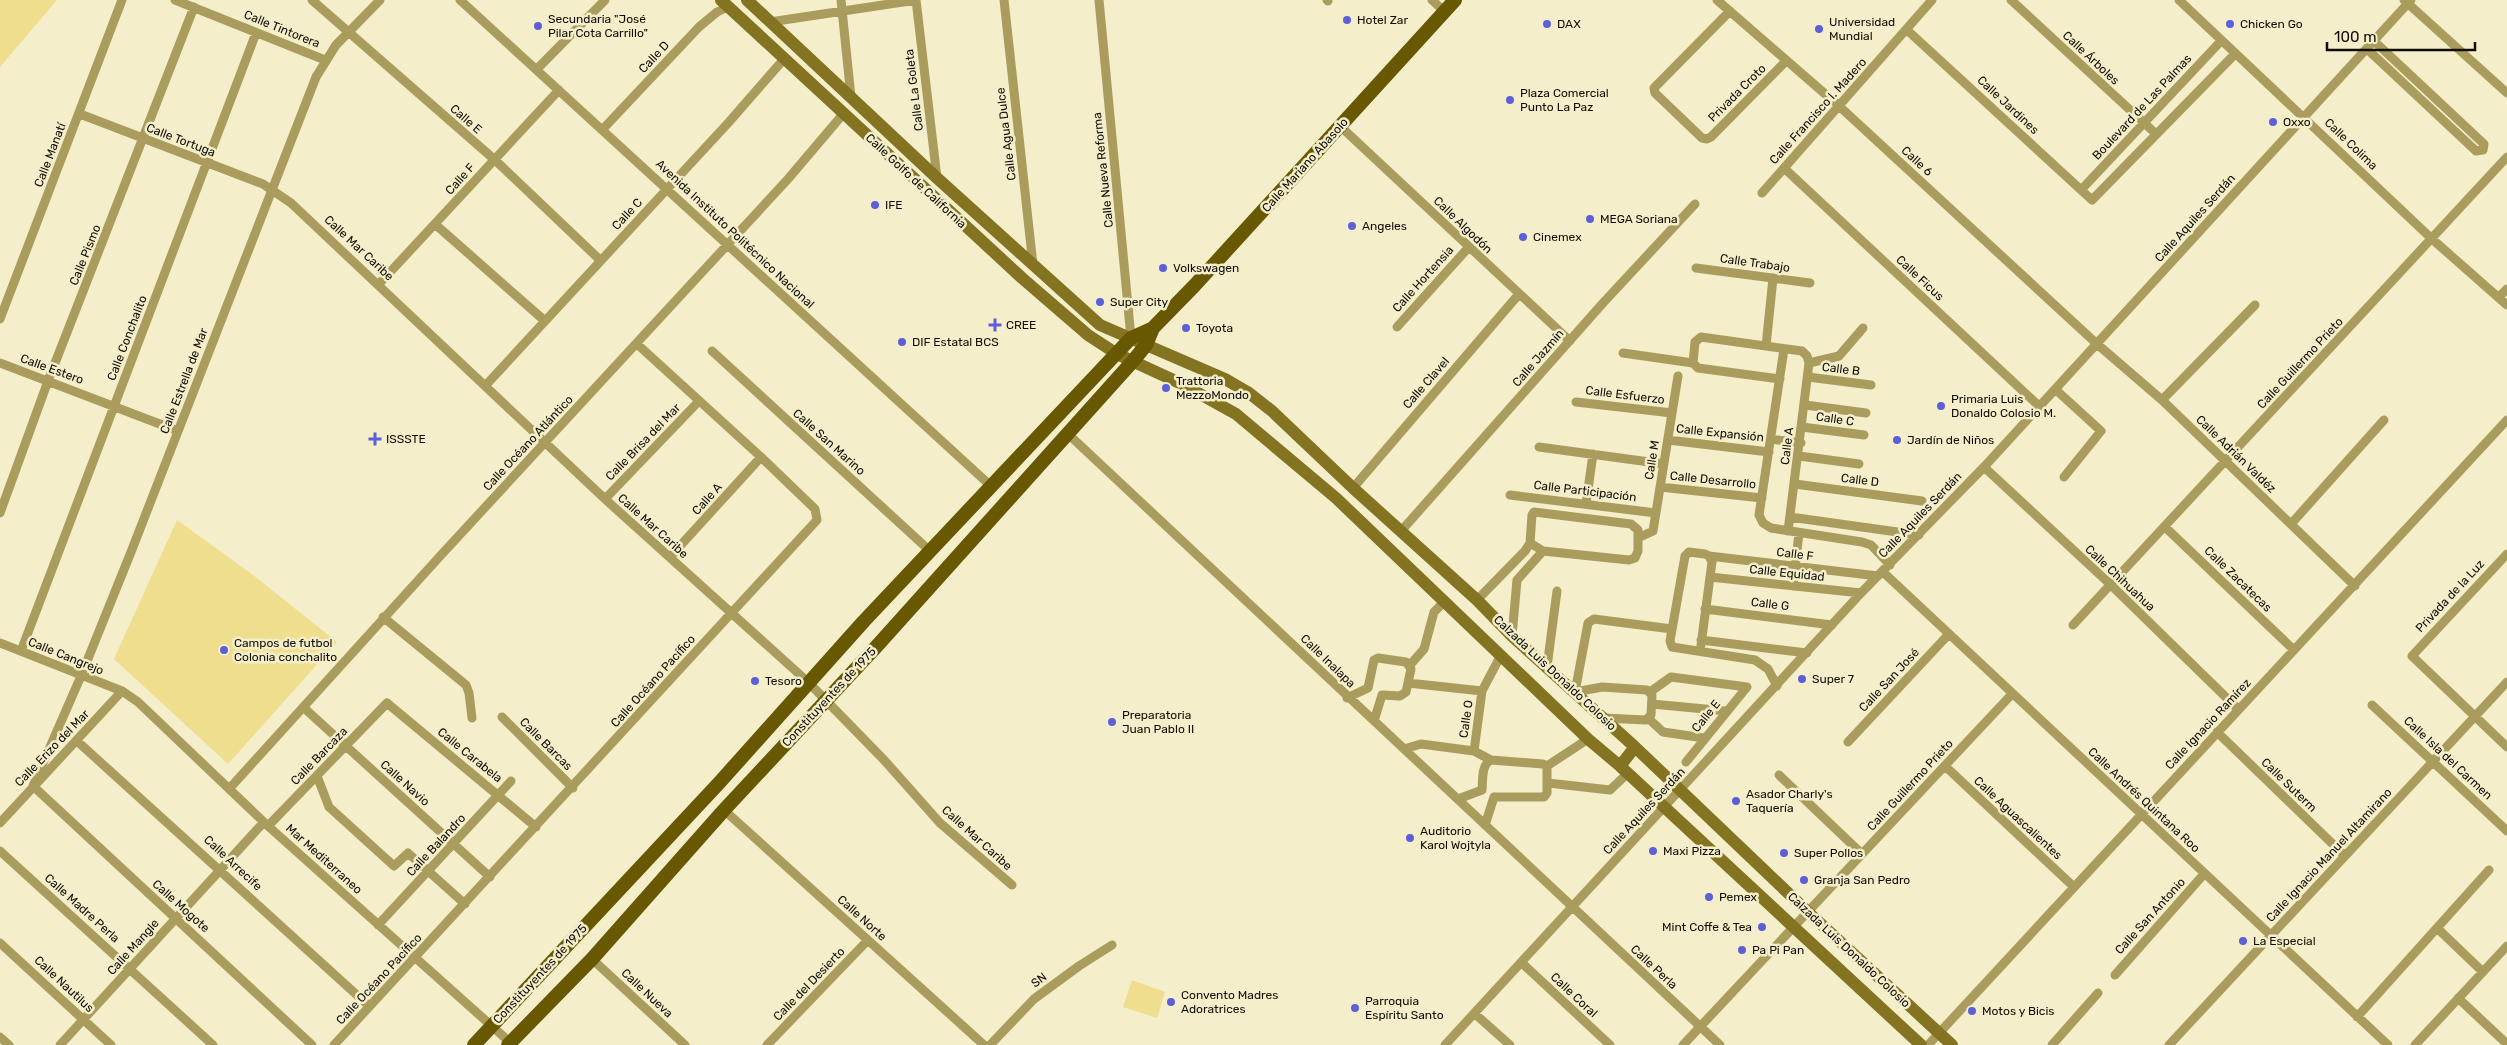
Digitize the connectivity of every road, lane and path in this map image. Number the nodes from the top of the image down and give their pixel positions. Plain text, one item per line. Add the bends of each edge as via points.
1 (122, 0) edge
2 (175, 0) edge
3 (312, 0) edge
4 (380, 0) edge
5 (460, 0) edge
6 (605, 0) edge
7 (742, 0) edge
8 (747, 0) edge
9 (841, 0) edge
10 (916, 0) edge
11 (1004, 0) edge
12 (1099, 0) edge
13 (1432, 0) edge
14 (1455, 0) edge
15 (1717, 0) edge
16 (1932, 0) edge
17 (2011, 0) edge
18 (2179, 0) edge
19 (2408, 1) edge
20 (725, 3) edge
21 (194, 7) junction
22 (842, 11) junction
23 (1730, 11) junction
24 (1445, 12) junction
25 (770, 22) junction
26 (1907, 30) junction
27 (256, 33) junction
28 (348, 33) junction
29 (2221, 41) junction
30 (2374, 41) junction
31 (2367, 48) junction
32 (2235, 54) junction
33 (784, 59) junction
34 (325, 60) junction
35 (1786, 62) junction
36 (537, 69) junction
37 (559, 90) junction
38 (2422, 93) junction
39 (2507, 93) edge
40 (851, 97) junction
41 (1839, 106) junction
42 (844, 113) junction
43 (80, 114) junction
44 (2304, 117) junction
45 (2450, 119) dead end
46 (2143, 122) junction
47 (1340, 126) junction
48 (602, 130) junction
49 (2155, 133) junction
50 (144, 139) junction
51 (2507, 157) edge
52 (495, 160) junction
53 (208, 163) junction
54 (1784, 168) junction
55 (937, 178) junction
56 (273, 189) junction
57 (667, 190) junction
58 (2081, 190) junction
59 (930, 193) junction
60 (1762, 193) dead end
61 (1695, 204) dead end
62 (436, 225) junction
63 (2432, 239) junction
64 (728, 245) junction
65 (1468, 248) junction
66 (600, 260) junction
67 (1033, 265) junction
68 (1696, 268) dead end
69 (1022, 278) junction
70 (1773, 278) junction
71 (1810, 283) dead end
72 (379, 284) junction
73 (2507, 288) edge
74 (1518, 294) junction
75 (2498, 297) junction
76 (2255, 305) dead end
77 (2507, 305) edge
78 (0, 319) edge
79 (544, 321) junction
80 (1397, 327) dead end
81 (1153, 328) junction
82 (1863, 328) dead end
83 (1132, 338) junction
84 (1570, 342) junction
85 (636, 344) junction
86 (2097, 344) junction
87 (1146, 345) junction
88 (1766, 346) junction
89 (1784, 349) junction
90 (712, 351) dead end
91 (1624, 353) dead end
92 (1117, 354) junction
93 (1133, 361) junction
94 (0, 363) edge
95 (1693, 363) junction
96 (1809, 363) junction
97 (1678, 376) dead end
98 (1808, 377) junction
99 (1780, 379) junction
100 (48, 381) junction
101 (486, 385) junction
102 (1871, 385) dead end
103 (2055, 389) junction
104 (2162, 400) junction
105 (699, 401) junction
106 (1576, 402) dead end
107 (1805, 405) junction
108 (113, 406) junction
109 (2039, 406) junction
110 (1672, 413) junction
111 (1866, 413) dead end
112 (2384, 420) dead end
113 (2507, 420) edge
114 (1802, 427) junction
115 (178, 431) junction
116 (1067, 433) junction
117 (1864, 435) dead end
118 (1771, 439) junction
119 (1668, 440) junction
120 (545, 441) junction
121 (1801, 443) junction
122 (1539, 447) dead end
123 (1770, 452) junction
124 (1593, 454) junction
125 (1799, 456) junction
126 (761, 457) junction
127 (2226, 460) junction
128 (1664, 464) junction
129 (1859, 464) dead end
130 (1984, 467) junction
131 (2064, 478) dead end
132 (1795, 484) junction
133 (992, 487) junction
134 (1660, 487) junction
135 (1353, 488) junction
136 (1510, 495) dead end
137 (1336, 498) junction
138 (1762, 498) junction
139 (605, 500) junction
140 (1922, 501) dead end
141 (1586, 504) junction
142 (0, 512) edge
143 (1656, 513) junction
144 (1790, 517) junction
145 (2291, 524) junction
146 (2165, 527) junction
147 (1402, 530) junction
148 (1788, 531) junction
149 (1799, 533) junction
150 (1919, 535) junction
151 (1638, 538) junction
152 (1530, 543) junction
153 (930, 551) junction
154 (1543, 551) junction
155 (2507, 554) edge
156 (1710, 556) junction
157 (670, 557) junction
158 (1796, 566) junction
159 (1884, 571) junction
160 (1710, 577) junction
161 (2111, 585) junction
162 (1792, 586) junction
163 (2355, 586) junction
164 (1557, 591) dead end
165 (1861, 593) junction
166 (1477, 600) junction
167 (1444, 602) junction
168 (1705, 608) junction
169 (730, 615) junction
170 (383, 617) junction
171 (1832, 624) junction
172 (2073, 625) dead end
173 (1672, 629) junction
174 (1948, 635) junction
175 (1512, 636) junction
176 (1701, 640) junction
177 (0, 643) edge
178 (2294, 650) junction
179 (21, 651) junction
180 (1700, 653) junction
181 (1807, 653) junction
182 (1501, 655) junction
183 (1410, 665) junction
184 (1547, 667) junction
185 (82, 676) junction
186 (808, 682) junction
187 (2507, 682) edge
188 (1408, 683) junction
189 (1777, 686) junction
190 (1368, 688) junction
191 (122, 691) junction
192 (1482, 691) junction
193 (1574, 692) junction
194 (1650, 692) junction
195 (2012, 694) junction
196 (1382, 695) junction
197 (1347, 698) junction
198 (825, 700) junction
199 (386, 703) joint
200 (1652, 704) junction
201 (2372, 704) dead end
202 (303, 707) junction
203 (2238, 708) junction
204 (1726, 712) junction
205 (2475, 716) junction
206 (502, 717) dead end
207 (472, 718) dead end
208 (1604, 718) junction
209 (1649, 718) junction
210 (1374, 721) junction
211 (2216, 732) junction
212 (1704, 738) junction
213 (1588, 739) junction
214 (77, 741) junction
215 (1848, 742) dead end
216 (346, 746) junction
217 (1635, 747) junction
218 (2507, 747) edge
219 (1404, 749) junction
220 (1474, 751) junction
221 (1491, 760) junction
222 (1686, 762) dead end
223 (2433, 762) junction
224 (1547, 766) junction
225 (1945, 766) junction
226 (1624, 769) junction
227 (1779, 775) dead end
228 (317, 776) junction
229 (511, 781) dead end
230 (1548, 783) junction
231 (32, 786) junction
232 (573, 788) junction
233 (229, 789) junction
234 (1482, 790) junction
235 (1680, 791) junction
236 (499, 795) junction
237 (1494, 797) junction
238 (1458, 799) junction
239 (1665, 808) junction
240 (724, 810) junction
241 (2142, 814) junction
242 (0, 823) edge
243 (266, 824) junction
244 (1485, 825) junction
245 (536, 827) junction
246 (2507, 830) edge
247 (454, 845) junction
248 (0, 851) edge
249 (1862, 854) junction
250 (2344, 855) junction
251 (221, 870) junction
252 (2489, 870) dead end
253 (429, 872) junction
254 (2204, 874) junction
255 (490, 877) junction
256 (1012, 885) dead end
257 (2074, 887) junction
258 (465, 904) junction
259 (1571, 907) junction
260 (1808, 912) junction
261 (176, 918) junction
262 (378, 925) junction
263 (1794, 928) junction
264 (2437, 928) junction
265 (2270, 937) junction
266 (868, 940) junction
267 (0, 942) edge
268 (1112, 945) dead end
269 (2507, 946) edge
270 (415, 958) junction
271 (592, 959) junction
272 (1522, 963) junction
273 (130, 969) junction
274 (2483, 972) junction
275 (2115, 975) dead end
276 (2098, 993) dead end
277 (2458, 998) junction
278 (369, 1006) junction
279 (1475, 1014) junction
280 (2357, 1017) junction
281 (84, 1019) junction
282 (492, 1026) junction
283 (1700, 1027) junction
284 (1939, 1034) junction
285 (0, 1037) edge
286 (510, 1044) edge
287 (2507, 1044) edge
288 (9, 1045) edge
289 (60, 1045) edge
290 (111, 1045) edge
291 (213, 1045) edge
292 (312, 1045) edge
293 (334, 1045) edge
294 (474, 1045) edge
295 (685, 1045) edge
296 (767, 1045) edge
297 (984, 1045) edge
298 (990, 1045) edge
299 (1445, 1045) edge
300 (1510, 1045) edge
301 (1610, 1045) edge
302 (1683, 1045) edge
303 (1720, 1045) edge
304 (1921, 1045) edge
305 (1928, 1045) edge
306 (1952, 1045) edge
307 (2052, 1045) edge
308 (2168, 1045) edge
309 (2388, 1045) edge
310 (2415, 1045) edge

1 - 43 street, Calle Manatí
2 - 21 street, Calle Tintorera
3 - 28 street, Calle E
4 - 28 street, Calle Estrella de Mar
5 - 36 street, Avenida Instituto Politécnico Nacional
6 - 36 street
7 - 20 main road
8 - 25 main road, Calle Golfo de California
9 - 22 street
10 - 22 street
10 - 55 street, Calle La Goleta
11 - 67 street, Calle Agua Dulce
12 - 83 street, Calle Nueva Reforma
13 - 24 street
14 - 24 main road, Calle Mariano Abasolo
15 - 23 street, Calle 6
16 - 26 street, Calle Francisco I. Madero
17 - 46 street, Calle Árboles
18 - 29 street, Calle Colima
19 - 30 street, Calle Aquiles Serdán
19 - 39 street
20 - 33 main road, Calle Golfo de California
20 - 48 street, Calle D via 699,26
21 - 27 street, Calle Tintorera
21 - 50 street, Calle Pismo
22 - 25 street
22 - 40 street
23 - 35 street, Calle 6
23 - 35 street, Privada Croto via 1656,82 1654,88 1655,93 1702,138 1711,137
24 - 47 main road, Calle Mariano Abasolo
25 - 40 main road, Calle Golfo de California
26 - 41 street, Calle Francisco I. Madero
26 - 58 street, Calle Jardines
27 - 34 street, Calle Tintorera
27 - 53 street, Calle Conchalito
28 - 34 street, Calle Estrella de Mar
28 - 52 street, Calle E
29 - 32 street, Calle Colima
29 - 46 street, Boulevard de Las Palmas
30 - 31 street, Calle Aquiles Serdán
30 - 38 street
31 - 38 street
31 - 44 street, Calle Aquiles Serdán
32 - 44 street, Calle Colima
32 - 49 street
33 - 42 main road, Calle Golfo de California
33 - 57 street, Calle C
34 - 56 street, Calle Estrella de Mar
35 - 41 street, Calle 6
36 - 37 street, Avenida Instituto Politécnico Nacional
37 - 48 street, Avenida Instituto Politécnico Nacional
37 - 52 street, Calle F
38 - 45 street
40 - 42 main road
40 - 55 main road, Calle Golfo de California
41 - 54 street, Calle Francisco I. Madero
41 - 86 street, Calle 6
42 - 59 main road, Calle Golfo de California
42 - 64 street, Calle Océano Atlántico
43 - 50 street, Calle Tortuga
43 - 78 street, Calle Manatí
44 - 63 street, Calle Colima
44 - 86 street, Calle Aquiles Serdán
46 - 49 street, Calle Árboles
46 - 58 street, Boulevard de Las Palmas
47 - 65 street, Calle Algodón
47 - 81 main road, Calle Mariano Abasolo
48 - 57 street, Avenida Instituto Politécnico Nacional
49 - 58 street, Calle Jardines via 2092,200
50 - 53 street, Calle Tortuga
50 - 100 street, Calle Pismo
51 - 63 street, Calle Guillermo Prieto
52 - 62 street, Calle F
52 - 66 street, Calle E
53 - 56 street, Calle Tortuga
53 - 108 street, Calle Conchalito
54 - 60 street, Calle Francisco I. Madero
54 - 109 street, Calle Ficus
55 - 59 main road
55 - 67 main road, Calle Golfo de California
56 - 72 street, Calle Mar Caribe via 292,202
56 - 115 street, Calle Estrella de Mar
57 - 64 street, Avenida Instituto Politécnico Nacional
57 - 66 street, Calle C
59 - 69 main road, Calle Golfo de California
61 - 84 street, Calle Jazmín
62 - 72 street, Calle F
62 - 79 street
63 - 75 street, Calle Colima
63 - 127 street, Calle Guillermo Prieto
64 - 85 street, Calle Océano Atlántico
64 - 133 street, Avenida Instituto Politécnico Nacional
65 - 74 street, Calle Algodón
65 - 80 street, Calle Hortensia
66 - 79 street, Calle C
67 - 69 main road
67 - 83 main road, Calle Golfo de California via 1100,325
68 - 70 street, Calle Trabajo
69 - 92 main road, Calle Golfo de California via 1088,335
70 - 71 street, Calle Trabajo
70 - 88 street
72 - 101 street, Calle Mar Caribe
73 - 75 street
74 - 84 street, Calle Algodón
74 - 135 street, Calle Clavel
75 - 77 street, Calle Colima
76 - 104 street
79 - 101 street, Calle C
81 - 83 main road
81 - 87 main road, Constituyentes de 1975
82 - 96 street via 1839,356
83 - 87 main road, Calzada Luis Donaldo Colosio
83 - 92 main road, Constituyentes de 1975
84 - 147 street, Calle Jazmín
85 - 105 street, Calle Océano Pacífico
85 - 120 street, Calle Océano Atlántico
86 - 103 street, Calle Aquiles Serdán
86 - 104 street, Calle Adrián Valdéz
87 - 93 main road, Constituyentes de 1975
87 - 135 main road, Calzada Luis Donaldo Colosio via 1250,393
88 - 89 street
88 - 95 street via 1698,338
89 - 96 street via 1802,351
89 - 99 street
90 - 153 street, Calle San Marino
91 - 95 street
92 - 93 main road, Calzada Luis Donaldo Colosio
92 - 133 main road, Constituyentes de 1975
93 - 116 main road, Constituyentes de 1975
93 - 137 main road, Calzada Luis Donaldo Colosio via 1236,414
94 - 100 street, Calle Estero
95 - 99 street via 1698,368
96 - 98 street, Calle A
97 - 110 street, Calle M
98 - 102 street, Calle B
98 - 107 street, Calle A
99 - 118 street
100 - 108 street, Calle Estero
100 - 142 street, Calle Pismo
101 - 120 street, Calle Mar Caribe
103 - 109 street, Calle Aquiles Serdán
103 - 131 street via 2101,431
104 - 127 street, Calle Adrián Valdéz
105 - 126 street, Calle Océano Pacífico
105 - 139 street, Calle Brisa del Mar
106 - 110 street, Calle Esfuerzo
107 - 111 street
107 - 114 street, Calle A
108 - 115 street, Calle Estero
108 - 179 street, Calle Conchalito
109 - 130 street, Calle Aquiles Serdán
110 - 119 street, Calle M
112 - 145 street
113 - 163 street, Calle Ignacio Ramírez
114 - 117 street, Calle C
114 - 121 street, Calle A
115 - 185 street, Calle Estrella de Mar
116 - 197 street, Calle Inalapa
116 - 198 main road, Constituyentes de 1975
118 - 121 street
118 - 123 street
119 - 123 street, Calle Expansión
119 - 128 street, Calle M
120 - 139 street, Calle Mar Caribe
120 - 170 street, Calle Océano Atlántico
121 - 125 street, Calle A
122 - 124 street
123 - 138 street
124 - 128 street
124 - 141 street
125 - 129 street
125 - 132 street, Calle A
126 - 157 street, Calle A
126 - 169 street, Calle Océano Pacífico via 815,509 817,520
127 - 145 street, Calle Adrián Valdéz
127 - 146 street, Calle Guillermo Prieto
128 - 134 street, Calle M
130 - 150 street, Calle Aquiles Serdán
130 - 161 street, Calle Chihuahua
132 - 140 street, Calle D
132 - 144 street, Calle A
133 - 153 main road, Constituyentes de 1975
134 - 138 street, Calle Desarrollo
134 - 143 street, Calle M
135 - 137 main road
135 - 147 main road, Calzada Luis Donaldo Colosio
136 - 141 street, Calle Participación
137 - 167 main road, Calzada Luis Donaldo Colosio
138 - 148 street, Calle Andrés Quintana Roo via 1762,523
139 - 157 street, Calle Mar Caribe
141 - 143 street, Calle Participación
143 - 151 street, Calle M via 1653,532
144 - 148 street, Calle A
144 - 150 street
145 - 163 street, Calle Adrián Valdéz
146 - 161 street, Calle Guillermo Prieto
146 - 178 street, Calle Zacatecas
147 - 166 main road, Calzada Luis Donaldo Colosio
148 - 149 street, Calle Andrés Quintana Roo
149 - 158 street
149 - 159 street, Calle Andrés Quintana Roo via 1871,545
150 - 159 street, Calle Aquiles Serdán
151 - 152 street via 1636,526 1534,512
151 - 154 street via 1638,551 1635,558 1629,560
152 - 154 street
152 - 166 street via 1526,551
153 - 186 main road, Constituyentes de 1975
154 - 175 street via 1517,580
155 - 205 street, Privada de la Luz via 2412,656
156 - 158 street, Calle F
156 - 160 street
156 - 173 street, Calle F via 1690,552 1685,556
157 - 169 street, Calle Mar Caribe
158 - 159 street, Calle F
158 - 162 street
159 - 165 street, Calle Aquiles Serdán
159 - 174 street, Calle Andrés Quintana Roo
160 - 162 street, Calle Equidad
160 - 168 street
161 - 172 street, Calle Guillermo Prieto
161 - 203 street, Calle Chihuahua
162 - 165 street, Calle Equidad
163 - 178 street, Calle Ignacio Ramírez
164 - 184 street
165 - 171 street, Calle Aquiles Serdán
166 - 175 main road, Calzada Luis Donaldo Colosio
167 - 182 main road, Calzada Luis Donaldo Colosio
167 - 183 street via 1434,612 1424,649
168 - 171 street, Calle G
168 - 176 street
169 - 186 street, Calle Mar Caribe
169 - 232 street, Calle Océano Pacífico
170 - 202 street, Calle Océano Atlántico
170 - 207 street via 466,685
171 - 181 street, Calle Aquiles Serdán
173 - 180 street via 1672,647
173 - 193 street via 1594,619 1588,623
174 - 195 street, Calle Andrés Quintana Roo
174 - 215 street, Calle San José
175 - 182 main road
175 - 184 main road, Calzada Luis Donaldo Colosio
176 - 180 street
176 - 181 street
177 - 179 street, Calle Cangrejo
178 - 203 street, Calle Ignacio Ramírez
179 - 185 street, Calle Cangrejo
180 - 189 street via 1755,660 1762,664
181 - 189 street, Calle Aquiles Serdán
182 - 192 street
182 - 213 main road, Calzada Luis Donaldo Colosio
183 - 188 street
183 - 190 street via 1378,658 1374,660
184 - 193 main road, Calzada Luis Donaldo Colosio
185 - 191 street, Calle Cangrejo
185 - 231 street, Calle Estrella de Mar
186 - 198 street, Calle Mar Caribe
186 - 282 main road, Constituyentes de 1975 via 719,783
187 - 205 street, Calle Ignacio Manuel Altamirano
188 - 192 street
188 - 196 street via 1404,695
189 - 235 street, Calle Aquiles Serdán
190 - 196 street
190 - 197 street
191 - 214 street, Calle Erizo del Mar
191 - 233 street, Mar Mediterraneo
192 - 220 street, Calle O
193 - 194 street via 1602,688
193 - 208 main road, Calzada Luis Donaldo Colosio
194 - 200 street
194 - 204 street, Calle E via 1671,678 1747,687
195 - 225 street, Calle Guillermo Prieto
195 - 241 street, Calle Andrés Quintana Roo
196 - 210 street
197 - 210 street, Calle Inalapa
198 - 240 main road, Constituyentes de 1975
198 - 256 street, Calle Mar Caribe via 885,760 940,823
199 - 216 street, Calle Barcaza
199 - 236 street, Calle Carabela
200 - 204 street
200 - 209 street
201 - 223 street, Calle Isla del Carmen
202 - 216 street, Calle Navio
202 - 233 street, Calle Océano Atlántico
203 - 211 street, Calle Ignacio Ramírez
204 - 212 street, Calle E
205 - 218 street
205 - 223 street, Calle Ignacio Manuel Altamirano
206 - 232 street, Calle Barcas
208 - 209 street
208 - 217 main road, Calzada Luis Donaldo Colosio
209 - 212 street via 1663,732
210 - 219 street, Calle Inalapa
211 - 241 street, Calle Ignacio Ramírez
211 - 250 street, Calle Suterm
212 - 222 street, Calle E
213 - 224 street
213 - 226 main road, Calzada Luis Donaldo Colosio
214 - 231 street, Calle Erizo del Mar
214 - 251 street, Calle Arrecife
216 - 228 street, Calle Barcaza
216 - 247 street, Calle Navio
217 - 226 main road
217 - 235 main road, Calzada Luis Donaldo Colosio
219 - 220 street via 1421,744
219 - 238 street, Calle Inalapa
220 - 221 street
221 - 224 street
221 - 234 street via 1484,769
223 - 246 street, Calle Isla del Carmen
223 - 250 street, Calle Ignacio Manuel Altamirano
224 - 230 street
225 - 249 street, Calle Guillermo Prieto
225 - 257 street, Calle Aguascalientes
226 - 230 street via 1610,790
226 - 239 main road, Calzada Luis Donaldo Colosio
227 - 249 street
228 - 243 street, Calle Barcaza
228 - 253 street via 329,807 394,866 408,853
229 - 236 street, Calle Balandro
230 - 237 street via 1544,797
231 - 242 street, Calle Erizo del Mar
231 - 261 street, Calle Mogote
232 - 245 street, Calle Océano Pacífico
233 - 243 street, Mar Mediterraneo
234 - 237 street
234 - 238 street
235 - 239 street, Calle Aquiles Serdán
235 - 260 main road, Calzada Luis Donaldo Colosio
236 - 245 street, Calle Carabela
236 - 247 street, Calle Balandro
237 - 244 street
238 - 244 street, Calle Inalapa
239 - 259 street, Calle Aquiles Serdán
239 - 263 main road, Calzada Luis Donaldo Colosio
240 - 266 street, Calle Norte
240 - 271 main road, Constituyentes de 1975
241 - 254 street, Calle Andrés Quintana Roo
241 - 257 street, Calle Ignacio Ramírez
243 - 251 street, Calle Mangle
243 - 262 street, Mar Mediterraneo
244 - 259 street, Calle Inalapa
245 - 255 street, Calle Océano Pacífico
247 - 253 street, Calle Balandro
247 - 255 street, Calle Navio
248 - 273 street, Calle Madre Perla
249 - 260 street, Calle Guillermo Prieto
250 - 265 street, Calle Ignacio Manuel Altamirano
251 - 261 street, Calle Mangle
251 - 278 street, Calle Arrecife
252 - 264 street
253 - 258 street
253 - 262 street, Calle Balandro
254 - 265 street, Calle Andrés Quintana Roo
254 - 275 street, Calle San Antonio
255 - 258 street, Calle Océano Pacífico
257 - 284 street, Calle Ignacio Ramírez
258 - 270 street, Calle Océano Pacífico
259 - 272 street, Calle Aquiles Serdán
259 - 283 street, Calle Perla
260 - 263 street, Calle Guillermo Prieto
260 - 284 main road, Calzada Luis Donaldo Colosio
261 - 273 street, Calle Mangle
261 - 292 street, Calle Mogote
262 - 270 street, Mar Mediterraneo
263 - 283 street, Calle Guillermo Prieto
263 - 304 main road, Calzada Luis Donaldo Colosio
264 - 274 street
264 - 280 street
265 - 280 street, Calle Andrés Quintana Roo
265 - 308 street, Calle Ignacio Manuel Altamirano
266 - 296 street, Calle del Desierto
266 - 297 street, Calle Norte
267 - 281 street, Calle Nautilus
268 - 298 street, SN via 1034,999
269 - 274 street
270 - 278 street, Calle Océano Pacífico
270 - 282 street, Mar Mediterraneo
271 - 286 main road, Constituyentes de 1975
271 - 295 street, Calle Nueva
272 - 279 street, Calle Aquiles Serdán
272 - 301 street, Calle Coral
273 - 281 street, Calle Mangle
273 - 291 street, Calle Madre Perla
274 - 277 street
276 - 307 street
277 - 287 street
277 - 310 street
278 - 293 street, Calle Océano Pacífico
279 - 299 street, Calle Aquiles Serdán
279 - 300 street
280 - 309 street, Calle Andrés Quintana Roo
281 - 289 street, Calle Mangle
281 - 290 street, Calle Nautilus
282 - 286 street, Mar Mediterraneo
282 - 294 main road, Constituyentes de 1975
283 - 302 street, Calle Guillermo Prieto
283 - 303 street, Calle Perla
284 - 305 street, Calle Ignacio Ramírez
284 - 306 main road, Calzada Luis Donaldo Colosio
285 - 288 street

